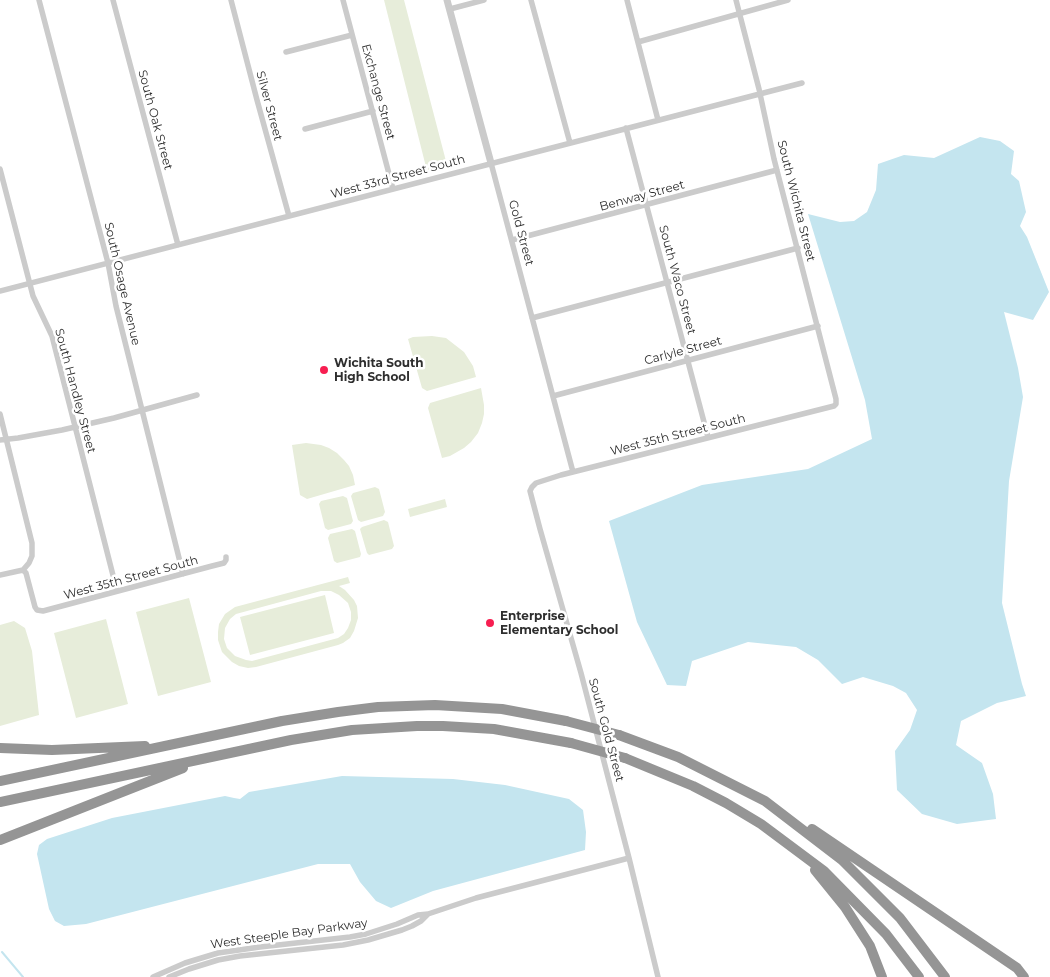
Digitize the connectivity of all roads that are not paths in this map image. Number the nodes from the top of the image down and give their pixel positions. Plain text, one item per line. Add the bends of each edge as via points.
1 (39, 0) edge
2 (113, 0) edge
3 (230, 0) edge
4 (343, 0) edge
5 (447, 0) edge
6 (484, 0) edge
7 (531, 0) edge
8 (627, 0) edge
9 (736, 0) edge
10 (788, 0) edge
11 (450, 9) junction
12 (740, 14) junction
13 (352, 35) junction
14 (638, 42) junction
15 (286, 52) dead end
16 (802, 83) dead end
17 (760, 94) junction
18 (373, 111) junction
19 (658, 120) junction
20 (626, 128) junction
21 (305, 129) dead end
22 (570, 143) junction
23 (491, 163) junction
24 (0, 169) edge
25 (777, 170) junction
26 (393, 189) junction
27 (646, 205) junction
28 (289, 216) junction
29 (512, 240) junction
30 (178, 245) junction
31 (798, 248) junction
32 (108, 263) junction
33 (667, 283) junction
34 (30, 284) junction
35 (0, 292) edge
36 (532, 318) junction
37 (818, 326) junction
38 (688, 360) junction
39 (197, 395) dead end
40 (553, 396) junction
41 (834, 406) joint
42 (143, 410) junction
43 (0, 414) edge
44 (75, 427) junction
45 (708, 437) junction
46 (3, 439) edge
47 (572, 472) junction
48 (531, 489) joint
49 (226, 556) dead end
50 (23, 570) junction
51 (183, 574) junction
52 (0, 575) edge
53 (117, 591) junction
54 (181, 743) junction
55 (0, 748) edge
56 (210, 758) junction
57 (0, 781) edge
58 (0, 802) edge
59 (778, 811) junction
60 (0, 840) edge
61 (793, 848) junction
62 (629, 858) junction
63 (428, 914) junction
64 (153, 977) edge
65 (169, 977) edge
66 (658, 977) edge
67 (882, 977) edge
68 (919, 977) edge
69 (945, 977) edge
70 (1024, 977) edge

1 - 32 street, South Osage Avenue
2 - 30 street, South Oak Street
3 - 28 street, Silver Street
4 - 13 street, Exchange Street
5 - 11 street, Gold Street
6 - 11 street
7 - 22 street
8 - 14 street
9 - 12 street, South Wichita Street
10 - 12 street
11 - 23 street, Gold Street
12 - 14 street
12 - 17 street, South Wichita Street
13 - 15 street
13 - 18 street, Exchange Street
14 - 19 street
16 - 17 street, West 33rd Street South
17 - 19 street, West 33rd Street South
17 - 25 street, South Wichita Street
18 - 21 street
18 - 26 street, Exchange Street
19 - 20 street, West 33rd Street South
20 - 22 street, West 33rd Street South
20 - 27 street, South Waco Street
22 - 23 street, West 33rd Street South
23 - 26 street, West 33rd Street South
23 - 29 street, Gold Street
24 - 34 street, South Handley Street
25 - 27 street, Benway Street
25 - 31 street, South Wichita Street
26 - 28 street, West 33rd Street South
27 - 29 street, Benway Street
27 - 33 street, South Waco Street
28 - 30 street, West 33rd Street South
29 - 36 street, Gold Street
30 - 32 street, West 33rd Street South
31 - 33 street
31 - 37 street, South Wichita Street
32 - 34 street, West 33rd Street South
32 - 42 street, South Osage Avenue
33 - 36 street
33 - 38 street, South Waco Street
34 - 35 street, West 33rd Street South
34 - 44 street, South Handley Street via 52,336
36 - 40 street, Gold Street
37 - 38 street, Carlyle Street
37 - 41 street, South Wichita Street via 837,400
38 - 40 street, Carlyle Street
38 - 45 street, South Waco Street
39 - 42 street
40 - 47 street, Gold Street
41 - 45 street, West 35th Street South
42 - 44 street
42 - 51 street, South Osage Avenue
43 - 46 street
44 - 46 street
44 - 53 street, South Handley Street
45 - 47 street, West 35th Street South
46 - 50 street via 32,543 32,556
47 - 48 street, West 35th Street South via 533,484
48 - 62 street, South Gold Street
49 - 51 street, West 35th Street South via 224,563
50 - 52 street
50 - 53 street, West 35th Street South via 37,610
51 - 53 street, West 35th Street South
54 - 55 highway via 52,750
54 - 57 highway
54 - 59 highway, bridge via 282,721 378,707 435,705 502,709 620,735 678,757 765,801
56 - 58 highway
56 - 60 highway
56 - 61 highway, bridge via 352,730 418,726 494,728 571,743 625,758 726,803
59 - 69 highway via 842,860 900,918
59 - 70 highway via 812,829 1017,968
61 - 67 highway via 845,906 870,946
61 - 68 highway via 824,871 886,934
62 - 63 street, West Steeple Bay Parkway via 476,898
62 - 66 street, South Gold Street
63 - 64 street, West Steeple Bay Parkway via 350,937 218,953
63 - 65 street, West Steeple Bay Parkway via 412,926 368,940 240,956

